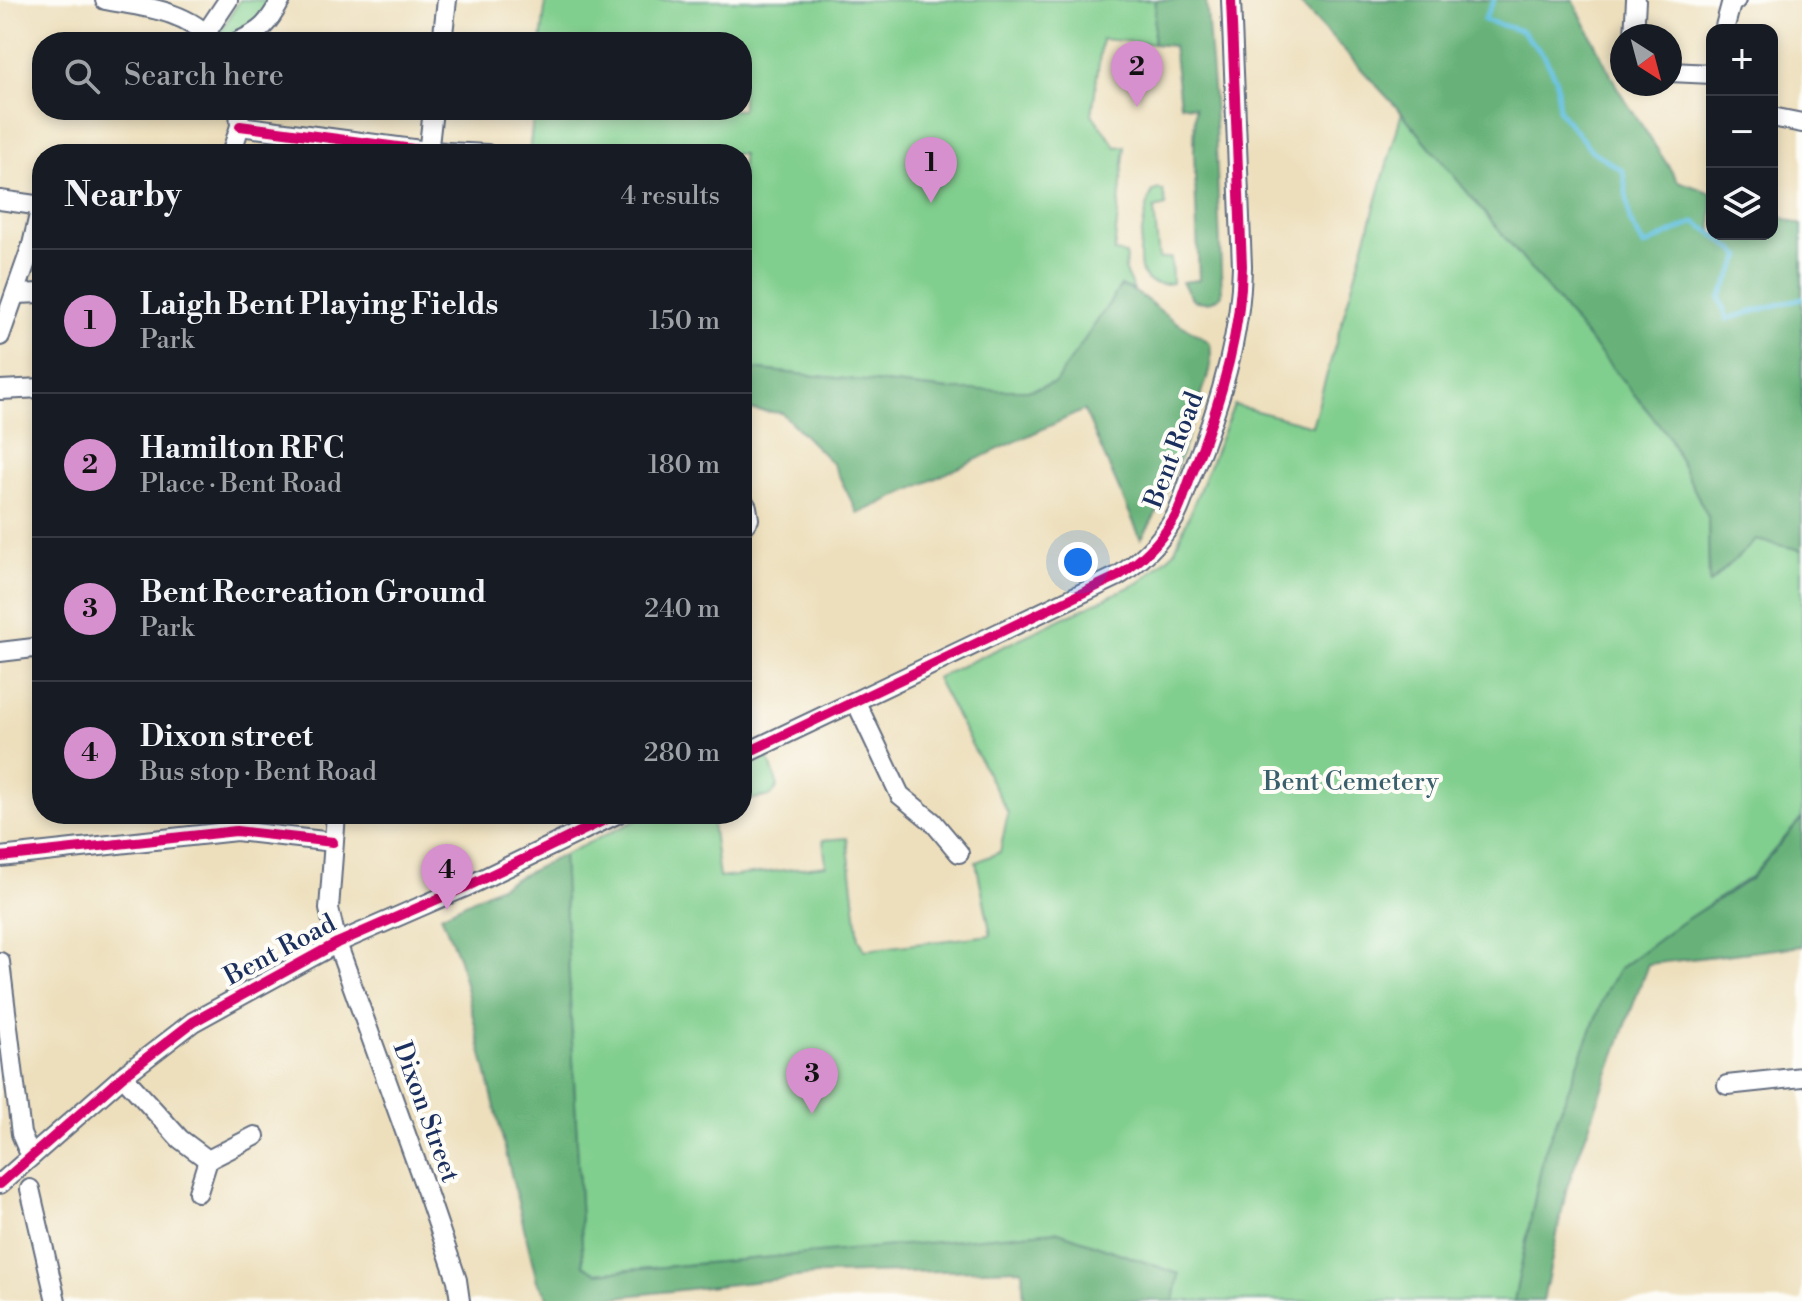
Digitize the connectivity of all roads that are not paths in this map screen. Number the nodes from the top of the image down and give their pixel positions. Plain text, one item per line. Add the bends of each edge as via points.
1 (105, 0) edge
2 (228, 0) edge
3 (281, 0) edge
4 (447, 0) edge
5 (1231, 0) edge
6 (1636, 0) edge
7 (1736, 0) edge
8 (1635, 24) edge
9 (1726, 24) edge
10 (202, 32) edge
11 (212, 32) edge
12 (260, 32) edge
13 (443, 32) edge
14 (1682, 73) edge
15 (1706, 74) edge
16 (1778, 118) edge
17 (240, 120) edge
18 (251, 120) edge
19 (432, 120) edge
20 (1802, 123) edge
21 (234, 144) edge
22 (380, 144) edge
23 (429, 144) edge
24 (0, 200) edge
25 (32, 205) edge
26 (32, 245) edge
27 (32, 293) edge
28 (16, 294) junction
29 (0, 336) edge
30 (32, 388) edge
31 (0, 390) edge
32 (32, 648) edge
33 (0, 652) edge
34 (856, 702) junction
35 (752, 750) edge
36 (335, 824) edge
37 (596, 824) edge
38 (333, 842) junction
39 (959, 853) dead end
40 (0, 857) edge
41 (337, 943) junction
42 (0, 962) edge
43 (123, 1076) junction
44 (1802, 1077) edge
45 (1727, 1085) dead end
46 (255, 1136) dead end
47 (33, 1155) junction
48 (208, 1160) junction
49 (0, 1184) edge
50 (30, 1189) dead end
51 (198, 1192) dead end
52 (56, 1301) edge
53 (460, 1301) edge

1 - 10 street via 168,11
2 - 11 street
3 - 12 street
4 - 13 street
5 - 34 street, Bent Road via 1241,301 1210,431 1174,519 1118,576
6 - 8 street
7 - 9 street
14 - 15 street
16 - 20 street
17 - 21 street
18 - 22 street
19 - 23 street
24 - 25 street
26 - 28 street
27 - 28 street
28 - 29 street
30 - 31 street
32 - 33 street
34 - 35 street, Bent Road
34 - 39 street via 900,795
36 - 38 street, Dixon Street
37 - 41 street, Bent Road
38 - 40 street via 236,831
38 - 41 street, Dixon Street via 329,909
41 - 43 street, Bent Road via 193,1022
41 - 53 street, Dixon Street via 429,1198
42 - 47 street via 21,1134
43 - 47 street, Bent Road
43 - 48 street via 180,1139
44 - 45 street
46 - 48 street
47 - 49 street, Bent Road
48 - 51 street
50 - 52 street

